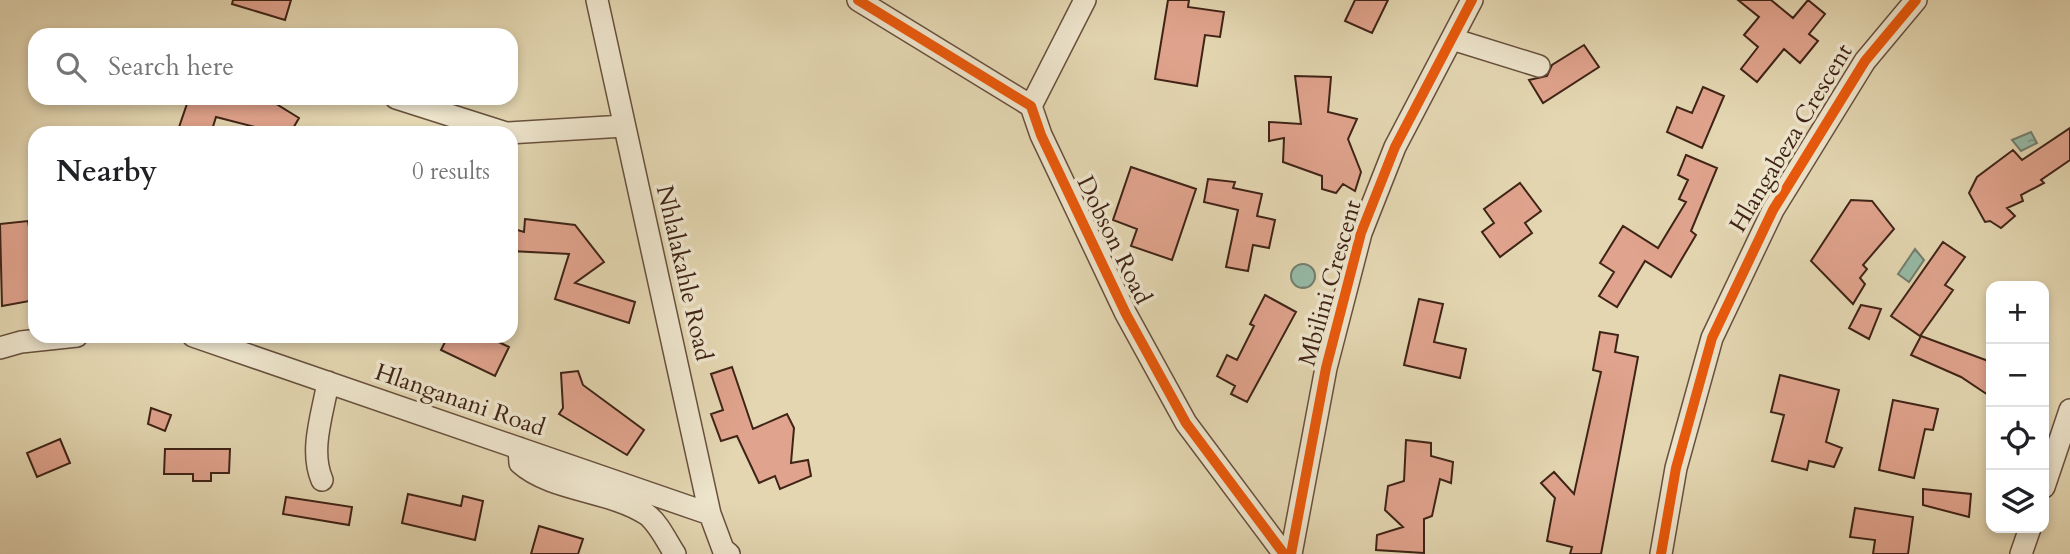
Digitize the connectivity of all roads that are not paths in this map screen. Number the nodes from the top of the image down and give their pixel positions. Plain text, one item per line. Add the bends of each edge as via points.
1 (597, 0) edge
2 (858, 0) edge
3 (1085, 0) edge
4 (1472, 0) edge
5 (1916, 0) edge
6 (1452, 39) junction
7 (1539, 65) dead end
8 (418, 105) edge
9 (1031, 106) junction
10 (485, 126) edge
11 (624, 127) junction
12 (518, 132) edge
13 (28, 341) edge
14 (214, 343) edge
15 (0, 348) edge
16 (328, 382) junction
17 (2070, 410) edge
18 (519, 448) junction
19 (2049, 472) edge
20 (322, 480) dead end
21 (710, 514) junction
22 (2028, 533) edge
23 (674, 554) edge
24 (729, 554) edge
25 (1284, 554) edge
26 (1291, 554) edge
27 (1661, 554) edge
28 (2021, 554) edge

1 - 11 street, Nhlalakahle Road
2 - 9 street
3 - 9 street
4 - 6 street, Mbilini Crescent
5 - 27 street, Hlangabeza Crescent via 1865,61 1773,210 1712,338 1676,468
6 - 7 street
6 - 26 street, Mbilini Crescent via 1395,147 1360,233 1326,368
8 - 10 street
9 - 25 street, Dobson Road via 1126,314 1186,423
11 - 12 street
11 - 21 street, Nhlalakahle Road
13 - 15 street
14 - 16 street, Hlanganani Road
16 - 18 street, Hlanganani Road
16 - 20 street via 317,443 316,466
17 - 19 street
18 - 21 street, Hlanganani Road
18 - 23 street via 520,463 533,475 648,515
21 - 24 street, Nhlalakahle Road
22 - 28 street

